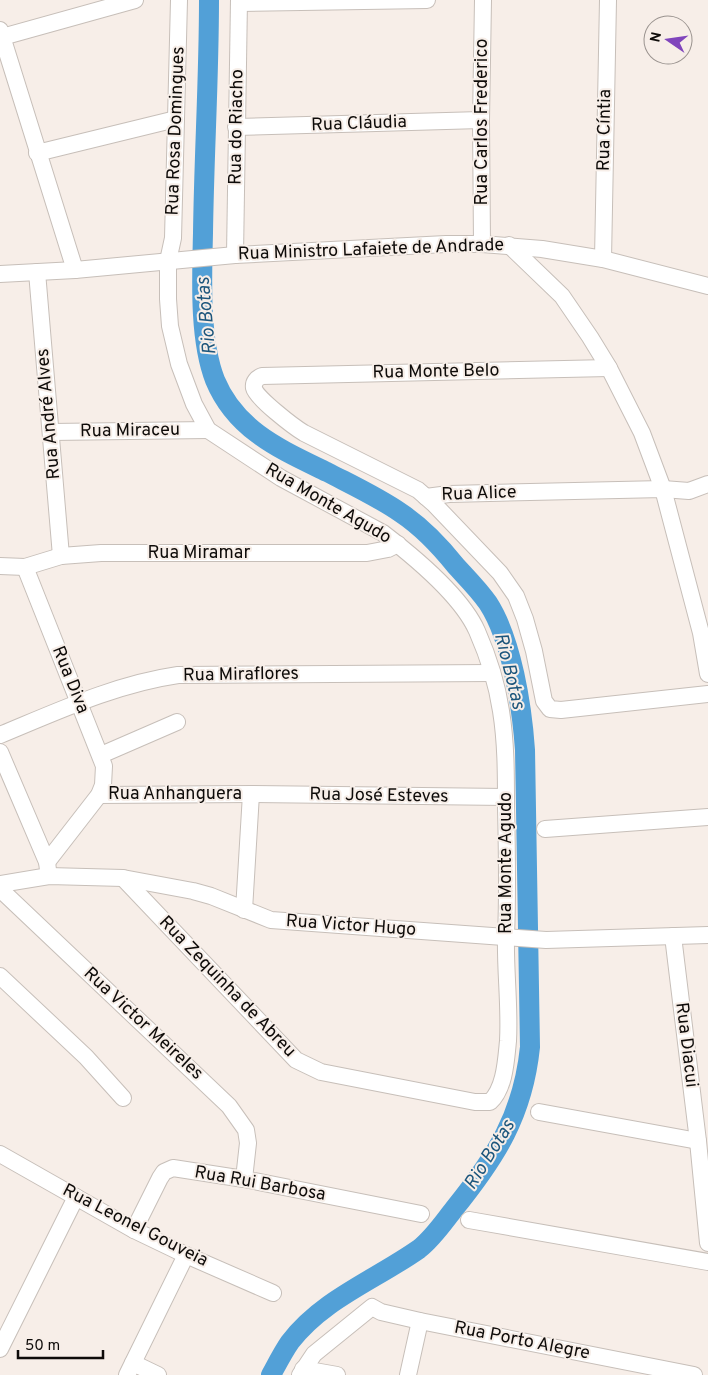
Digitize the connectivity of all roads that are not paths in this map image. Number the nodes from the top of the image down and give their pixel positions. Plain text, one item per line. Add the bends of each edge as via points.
1 (135, 0) edge
2 (179, 0) edge
3 (384, 0) edge
4 (427, 0) edge
5 (483, 0) edge
6 (608, 0) edge
7 (239, 2) edge
8 (1, 33) edge
9 (176, 119) junction
10 (481, 120) junction
11 (236, 127) junction
12 (37, 152) junction
13 (482, 244) junction
14 (509, 246) junction
15 (235, 254) junction
16 (603, 259) junction
17 (168, 261) junction
18 (75, 270) junction
19 (37, 272) junction
20 (0, 274) edge
21 (708, 286) edge
22 (609, 368) junction
23 (262, 376) joint
24 (208, 430) junction
25 (51, 432) junction
26 (708, 484) edge
27 (664, 489) junction
28 (426, 497) junction
29 (398, 544) junction
30 (61, 556) junction
31 (0, 566) edge
32 (25, 567) junction
33 (705, 633) edge
34 (492, 673) junction
35 (708, 674) edge
36 (708, 694) edge
37 (79, 703) junction
38 (177, 722) dead end
39 (0, 735) edge
40 (0, 752) edge
41 (101, 755) junction
42 (99, 794) junction
43 (251, 794) junction
44 (506, 797) junction
45 (708, 817) edge
46 (545, 829) dead end
47 (48, 869) junction
48 (123, 878) junction
49 (0, 884) edge
50 (0, 889) edge
51 (244, 910) junction
52 (708, 935) edge
53 (673, 936) junction
54 (510, 937) junction
55 (0, 976) edge
56 (123, 1098) dead end
57 (490, 1102) joint
58 (539, 1112) dead end
59 (698, 1140) junction
60 (0, 1154) edge
61 (244, 1179) junction
62 (76, 1197) junction
63 (421, 1214) dead end
64 (469, 1220) dead end
65 (134, 1230) junction
66 (708, 1244) edge
67 (186, 1255) junction
68 (708, 1262) edge
69 (273, 1293) dead end
70 (420, 1321) junction
71 (0, 1349) edge
72 (130, 1369) edge
73 (302, 1372) edge
74 (158, 1375) edge
75 (337, 1375) edge
76 (408, 1375) edge
77 (694, 1375) edge

1 - 8 street
2 - 9 street, Rua Rosa Domingues
3 - 4 street
3 - 7 street
5 - 10 street, Rua Carlos Frederico
6 - 16 street, Rua Cíntia
7 - 11 street, Rua do Riacho
8 - 12 street
9 - 12 street
9 - 17 street, Rua Rosa Domingues via 173,238
10 - 11 street, Rua Cláudia
10 - 13 street, Rua Carlos Frederico
11 - 15 street, Rua do Riacho
12 - 18 street
13 - 14 street, Rua Ministro Lafaiete de Andrade
13 - 15 street, Rua Ministro Lafaiete de Andrade
14 - 16 street, Rua Ministro Lafaiete de Andrade
14 - 22 street via 562,296
15 - 17 street, Rua Ministro Lafaiete de Andrade
16 - 21 street, Rua Ministro Lafaiete de Andrade
17 - 18 street, Rua Ministro Lafaiete de Andrade
17 - 24 street, Rua Monte Agudo via 170,326 179,364
18 - 19 street, Rua Ministro Lafaiete de Andrade
19 - 20 street, Rua Ministro Lafaiete de Andrade
19 - 25 street, Rua André Alves
22 - 23 street, Rua Monte Belo
22 - 27 street via 642,433
23 - 28 street, Rua Alice via 255,381 255,390 293,426
24 - 25 street, Rua Miraceu
24 - 29 street, Rua Monte Agudo via 274,474
25 - 30 street, Rua André Alves
26 - 27 street, Rua Alice via 689,491
27 - 28 street, Rua Alice
27 - 33 street
28 - 36 street via 500,572 516,596 526,619 544,701 550,709
29 - 30 street, Rua Miramar via 367,554 101,553
29 - 34 street, Rua Monte Agudo via 431,574 472,620
30 - 32 street, Rua Miramar
31 - 32 street, Rua Miramar
32 - 37 street, Rua Diva
33 - 35 street
34 - 37 street, Rua Miraflores via 178,675 134,684
34 - 44 street, Rua Monte Agudo via 503,722
37 - 39 street, Rua Miraflores
37 - 41 street, Rua Diva
38 - 41 street
40 - 47 street
41 - 42 street, Rua Diva via 104,774
42 - 43 street, Rua Anhanguera
42 - 47 street
43 - 44 street, Rua José Esteves
43 - 51 street
44 - 54 street, Rua Monte Agudo
45 - 46 street
47 - 48 street, Rua Victor Hugo
47 - 49 street, Rua Victor Hugo
48 - 51 street, Rua Victor Hugo via 193,891
48 - 57 street, Rua Zequinha de Abreu via 296,1060 321,1072 475,1102
50 - 61 street, Rua Victor Meireles via 229,1106 246,1130 248,1143
51 - 54 street, Rua Victor Hugo via 271,920
52 - 53 street, Rua Victor Hugo
53 - 54 street, Rua Victor Hugo
53 - 59 street, Rua Diacui
54 - 57 street, Rua Monte Agudo via 508,1041 498,1094
55 - 56 street via 86,1056
58 - 59 street
59 - 66 street, Rua Diacui
60 - 62 street, Rua Leonel Gouveia
61 - 63 street, Rua Rui Barbosa
61 - 65 street, Rua Rui Barbosa via 170,1169 160,1178
62 - 65 street, Rua Leonel Gouveia
62 - 71 street
64 - 68 street
65 - 67 street, Rua Leonel Gouveia
67 - 69 street, Rua Leonel Gouveia
67 - 72 street
70 - 73 street, Rua Porto Alegre via 372,1307 314,1354
70 - 76 street
70 - 77 street, Rua Porto Alegre
72 - 74 street
73 - 75 street

